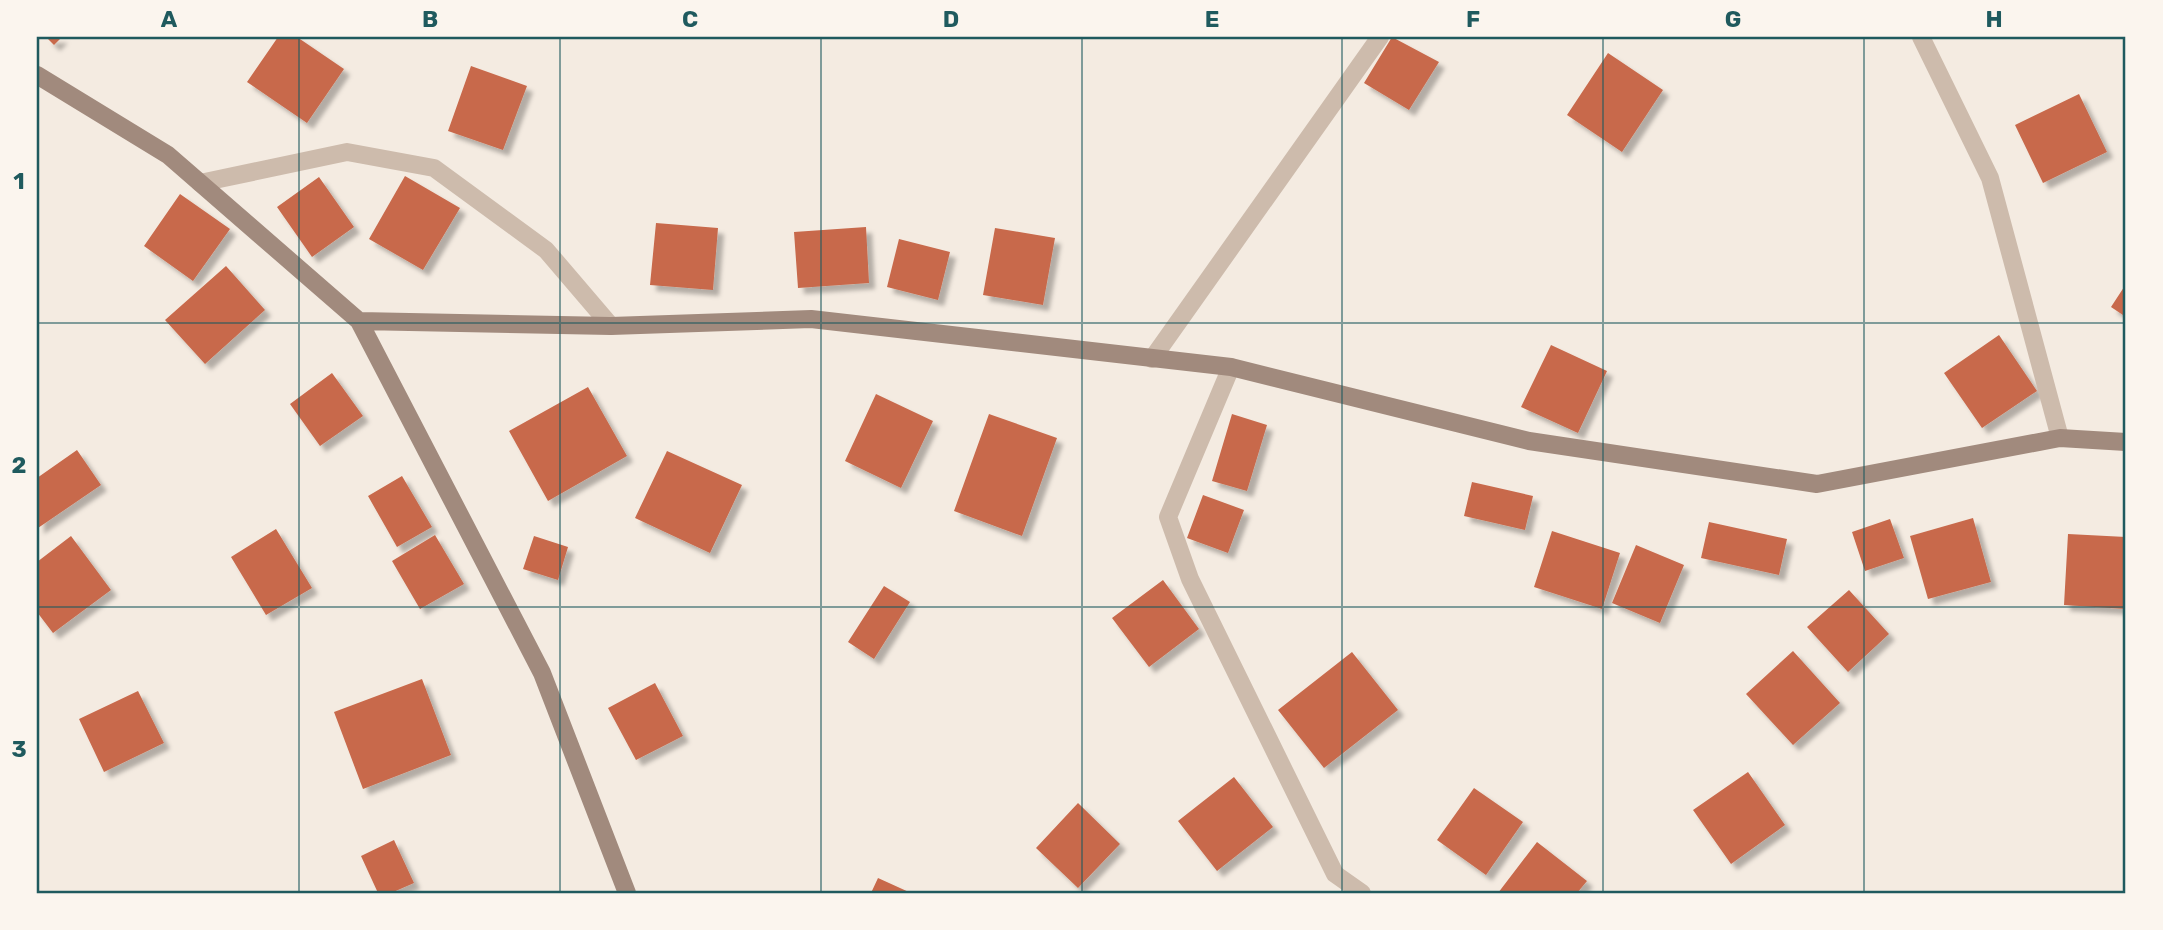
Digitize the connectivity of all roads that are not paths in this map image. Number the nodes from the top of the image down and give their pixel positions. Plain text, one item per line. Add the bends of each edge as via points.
1 (1380, 37) edge
2 (1921, 37) edge
3 (37, 75) edge
4 (200, 183) junction
5 (359, 321) junction
6 (611, 326) junction
7 (1152, 359) junction
8 (1231, 367) junction
9 (2060, 438) junction
10 (2126, 442) edge
11 (627, 893) edge
12 (1362, 893) edge

1 - 7 street
2 - 9 street via 1990,178
3 - 4 street via 168,155
4 - 5 street
4 - 6 street via 347,152 434,168 546,250
5 - 6 street
5 - 11 street via 542,673
6 - 7 street via 811,319
7 - 8 street
8 - 9 street via 1529,441 1817,484
8 - 12 street via 1168,517 1190,579 1335,874
9 - 10 street

